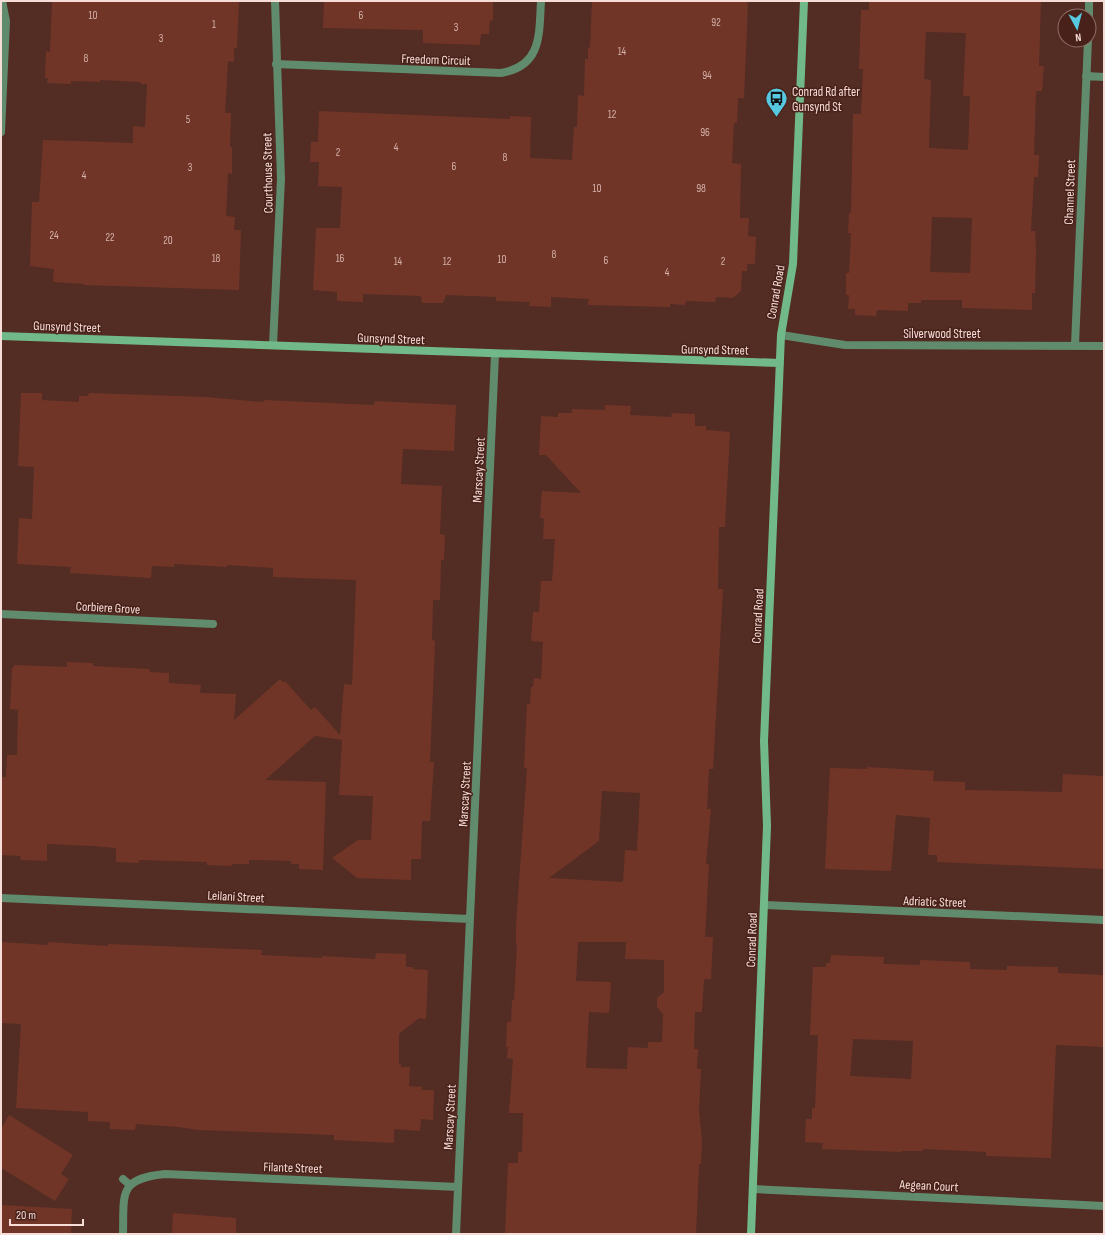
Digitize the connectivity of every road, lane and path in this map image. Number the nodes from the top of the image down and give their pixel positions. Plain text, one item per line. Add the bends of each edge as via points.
1 (2, 1) edge
2 (275, 1) edge
3 (541, 1) edge
4 (804, 1) edge
5 (1088, 48) edge
6 (276, 64) junction
7 (1086, 76) junction
8 (1104, 77) edge
9 (1, 132) edge
10 (781, 335) junction
11 (1, 336) edge
12 (273, 345) junction
13 (1075, 345) junction
14 (1104, 346) edge
15 (495, 354) junction
16 (780, 363) junction
17 (1, 614) edge
18 (213, 624) dead end
19 (1, 898) edge
20 (765, 905) junction
21 (470, 919) junction
22 (1104, 920) edge
23 (123, 1179) dead end
24 (130, 1184) junction
25 (458, 1187) junction
26 (754, 1189) junction
27 (1104, 1206) edge
28 (123, 1234) edge
29 (456, 1234) edge
30 (751, 1234) edge

1 - 9 street via 6,21
2 - 6 street, Courthouse Street
3 - 6 street, Freedom Circuit via 536,49 527,62 509,72
4 - 10 street, Conrad Road via 793,264
5 - 7 street, Channel Street
6 - 12 street, Courthouse Street via 281,194
7 - 8 street
7 - 13 street, Channel Street
10 - 13 street, Silverwood Street via 844,345
10 - 16 street, Conrad Road
11 - 12 street, Gunsynd Street
12 - 15 street, Gunsynd Street
13 - 14 street, Silverwood Street
15 - 16 street, Gunsynd Street
15 - 21 street, Marscay Street
16 - 20 street, Conrad Road via 764,741 767,826
17 - 18 street, Corbiere Grove
19 - 21 street, Leilani Street
20 - 22 street, Adriatic Street
20 - 26 street, Conrad Road
21 - 25 street, Marscay Street
23 - 24 street
24 - 25 street, Filante Street via 144,1177 165,1174
24 - 28 street via 124,1196
25 - 29 street, Marscay Street
26 - 27 street, Aegean Court
26 - 30 street, Conrad Road

